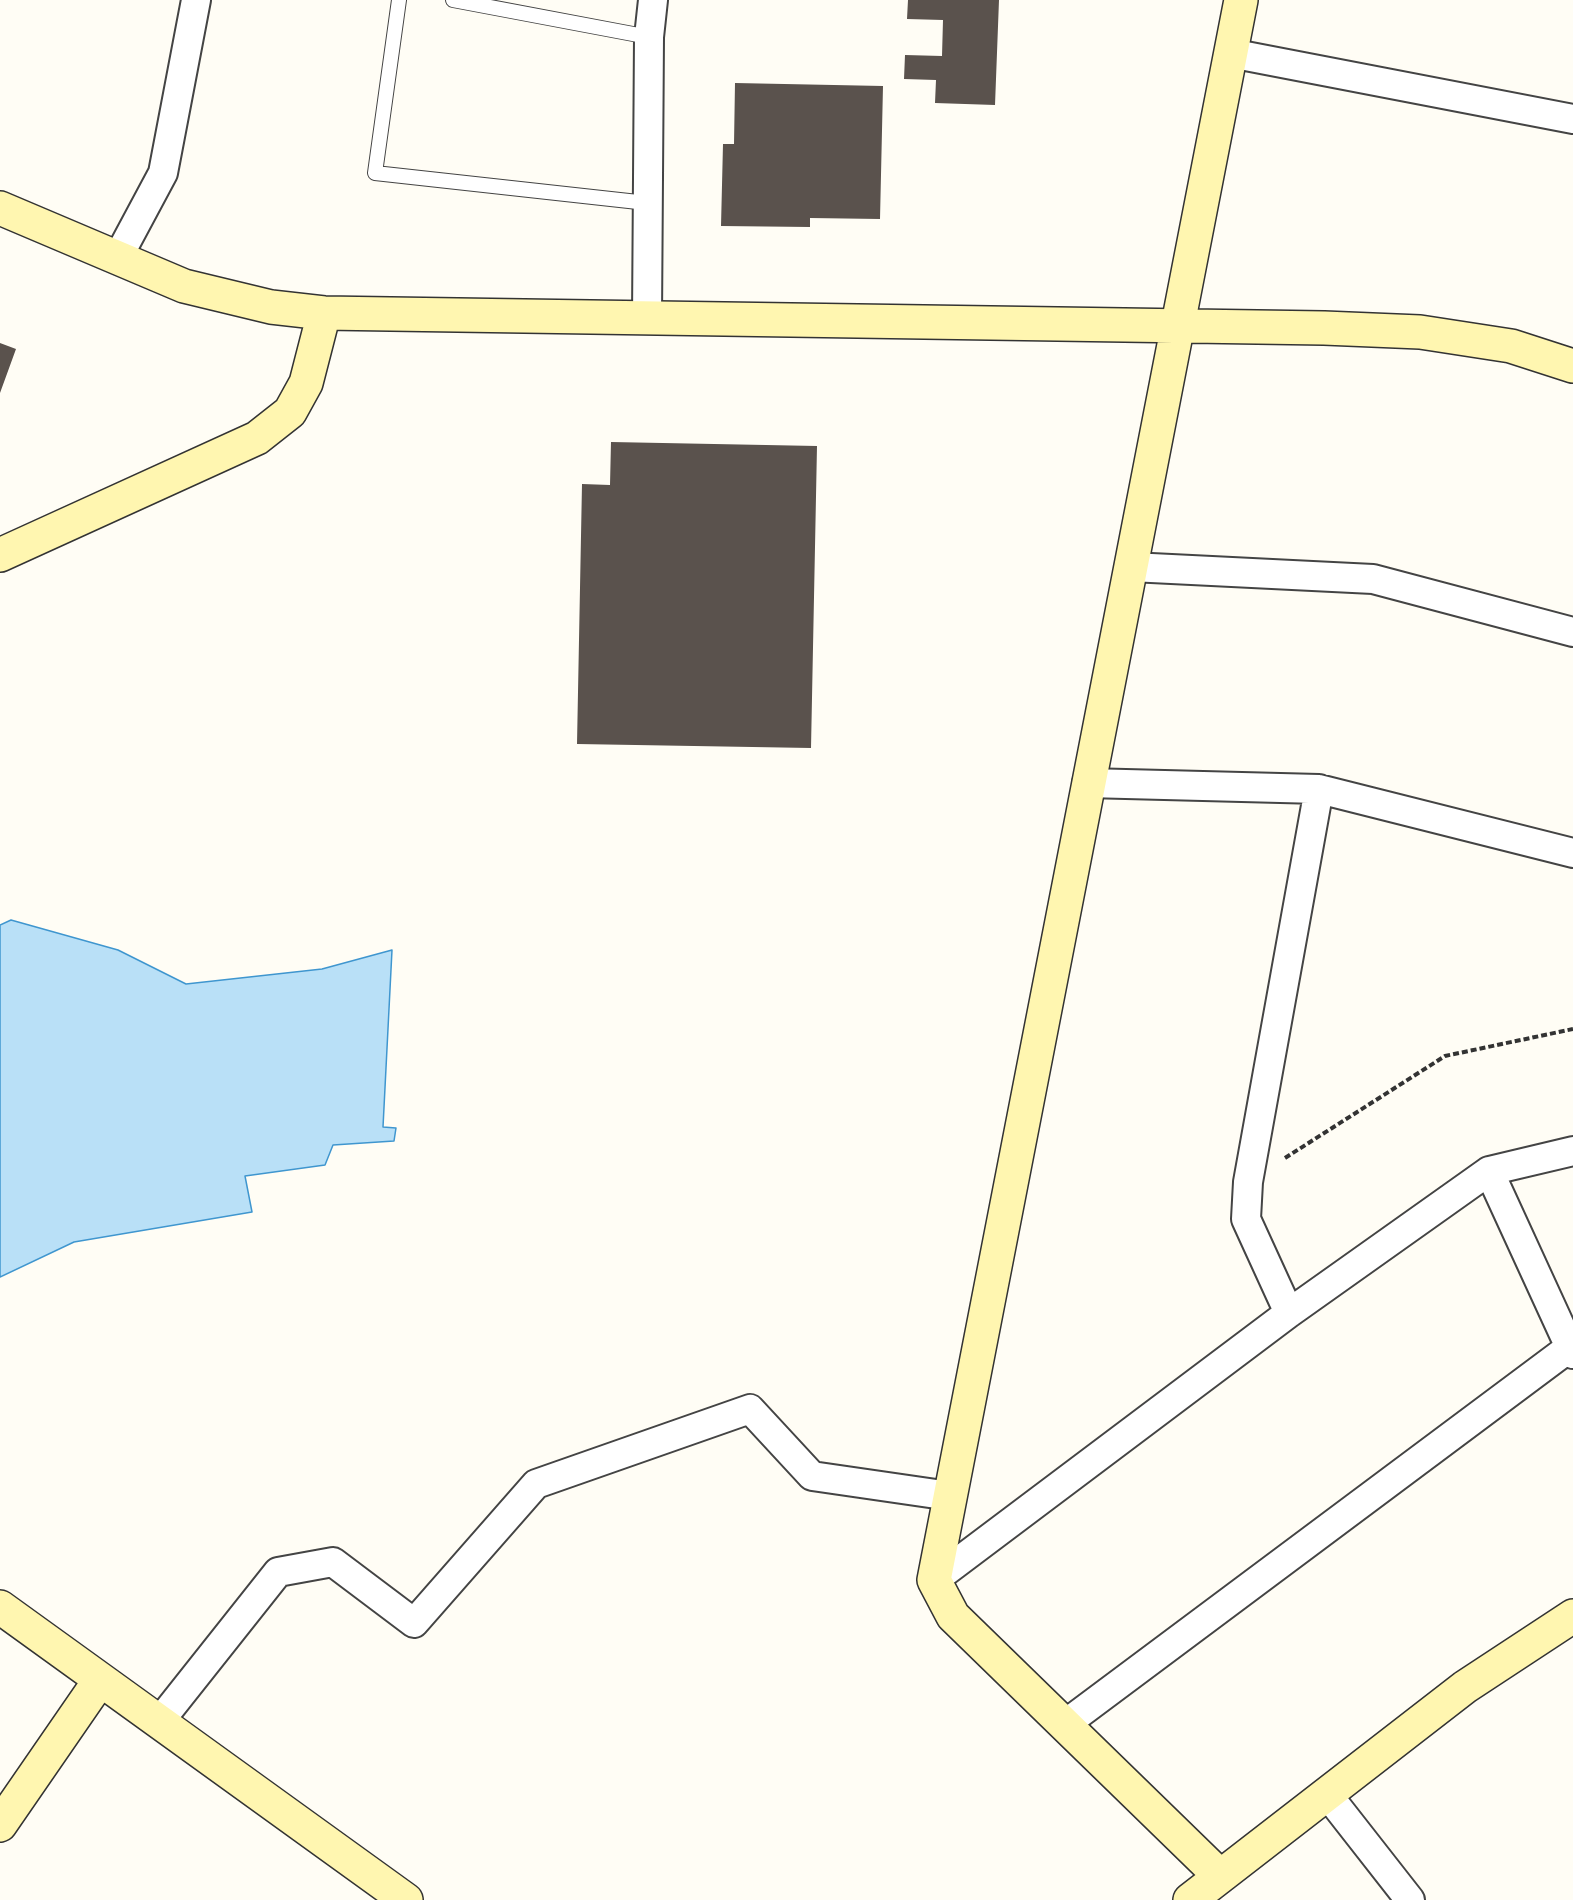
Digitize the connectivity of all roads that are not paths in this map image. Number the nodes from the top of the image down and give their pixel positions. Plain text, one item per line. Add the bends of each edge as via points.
1 (196, 0) edge
2 (399, 0) edge
3 (453, 0) edge
4 (653, 0) edge
5 (1240, 0) edge
6 (649, 37) junction
7 (1230, 53) junction
8 (1573, 119) edge
9 (647, 203) junction
10 (0, 208) edge
11 (117, 259) junction
12 (324, 313) junction
13 (647, 318) junction
14 (1179, 327) junction
15 (1573, 366) edge
16 (0, 555) edge
17 (1131, 567) junction
18 (1573, 632) edge
19 (1087, 783) junction
20 (1319, 789) junction
21 (1573, 853) edge
22 (1573, 1151) edge
23 (1489, 1171) junction
24 (1289, 1313) junction
25 (1572, 1348) edge
26 (950, 1496) junction
27 (934, 1580) junction
28 (0, 1607) edge
29 (1573, 1616) edge
30 (100, 1680) junction
31 (159, 1722) junction
32 (1064, 1725) junction
33 (1327, 1794) junction
34 (0, 1825) edge
35 (1220, 1876) junction
36 (406, 1900) edge
37 (1190, 1900) edge
38 (1410, 1900) edge

1 - 11 street via 163,173
2 - 9 lane via 375,173
3 - 6 lane
4 - 6 street
5 - 7 street
6 - 9 street
7 - 8 street
7 - 14 street
9 - 13 street
10 - 11 street
11 - 12 street via 184,286 228,298
12 - 13 street
12 - 16 street via 306,383 290,412 257,438
13 - 14 street
14 - 15 street via 1420,332 1511,346
14 - 17 street
17 - 18 street via 1373,579
17 - 19 street
19 - 20 street
19 - 26 street
20 - 21 street
20 - 24 street via 1248,1182 1246,1219
22 - 23 street
23 - 24 street
23 - 25 street
24 - 27 street
25 - 32 street
26 - 27 street
26 - 31 street via 812,1476 750,1409 536,1484 414,1623 333,1562 278,1572
27 - 32 street via 953,1616
28 - 30 street
29 - 33 street via 1465,1687
30 - 31 street
30 - 34 street
31 - 36 street
32 - 35 street
33 - 35 street
33 - 38 street
35 - 37 street

